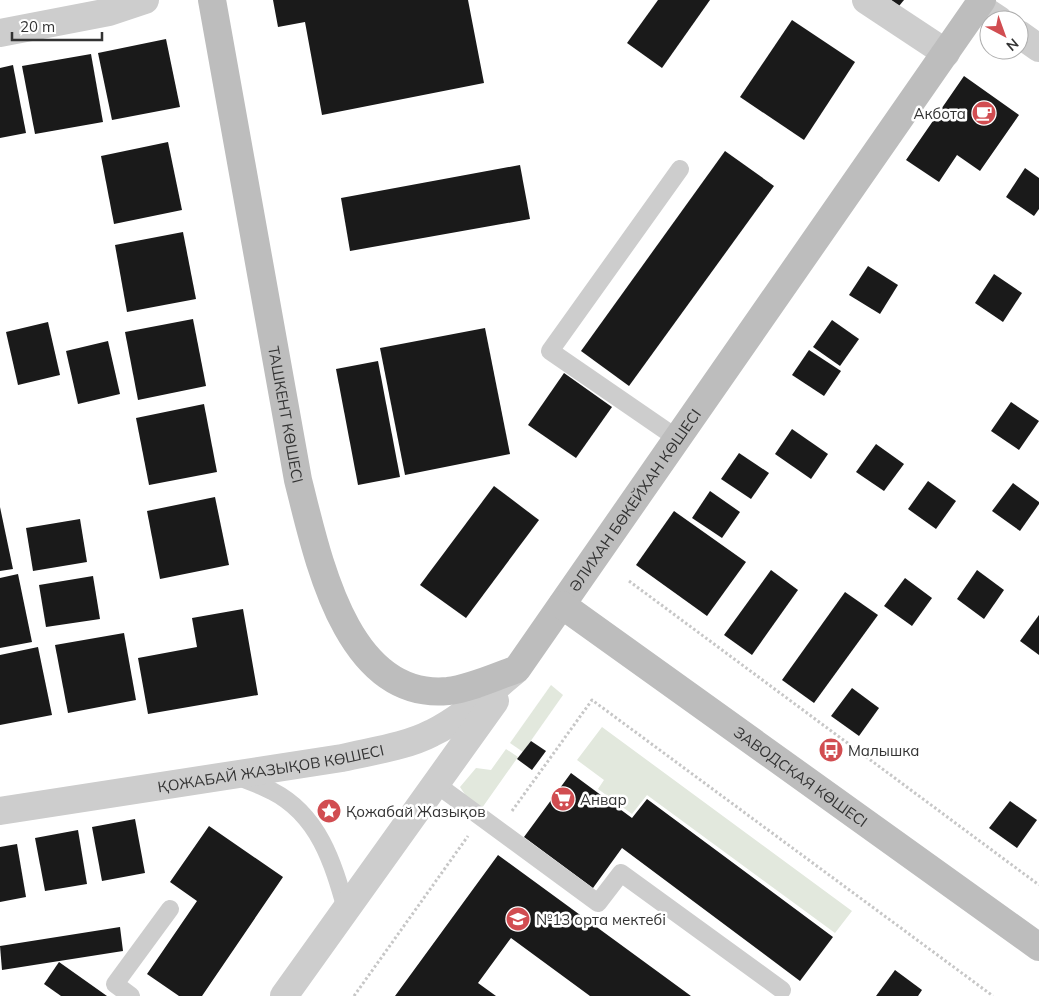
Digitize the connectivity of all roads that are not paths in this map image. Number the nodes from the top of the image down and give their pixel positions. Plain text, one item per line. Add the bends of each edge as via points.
1 (145, 0) edge
2 (212, 0) edge
3 (866, 0) edge
4 (987, 9) edge
5 (0, 34) edge
6 (946, 53) junction
7 (680, 169) dead end
8 (678, 439) junction
9 (562, 605) junction
10 (517, 669) junction
11 (234, 775) junction
12 (436, 784) junction
13 (0, 811) edge
14 (170, 909) dead end
15 (346, 909) junction
16 (1039, 947) edge
17 (782, 990) dead end
18 (131, 996) edge
19 (284, 996) edge

1 - 5 street via 94,15
2 - 10 main road, ТАШКЕНТ КӨШЕСІ via 298,480 332,599 362,650 388,676 404,685 449,690
3 - 6 street
4 - 6 main road, ӘЛИХАН БӨКЕЙХАН КӨШЕСІ
6 - 8 main road, ӘЛИХАН БӨКЕЙХАН КӨШЕСІ
7 - 8 lane via 550,351
8 - 9 main road, ӘЛИХАН БӨКЕЙХАН КӨШЕСІ
9 - 10 main road, ӘЛИХАН БӨКЕЙХАН КӨШЕСІ
9 - 16 main road, ЗАВОДСКАЯ КӨШЕСІ
10 - 11 street, ҚОЖАБАЙ ЖАЗЫҚОВ КӨШЕСІ via 462,715 430,734 342,758
10 - 12 street, ӘЛИХАН БӨКЕЙХАН КӨШЕСІ
11 - 13 street, ҚОЖАБАЙ ЖАЗЫҚОВ КӨШЕСІ
11 - 15 lane via 274,792 312,824 327,848
12 - 15 street, ӘЛИХАН БӨКЕЙХАН КӨШЕСІ
12 - 17 lane via 598,903 621,873
14 - 18 lane via 115,984
15 - 19 street, ӘЛИХАН БӨКЕЙХАН КӨШЕСІ

